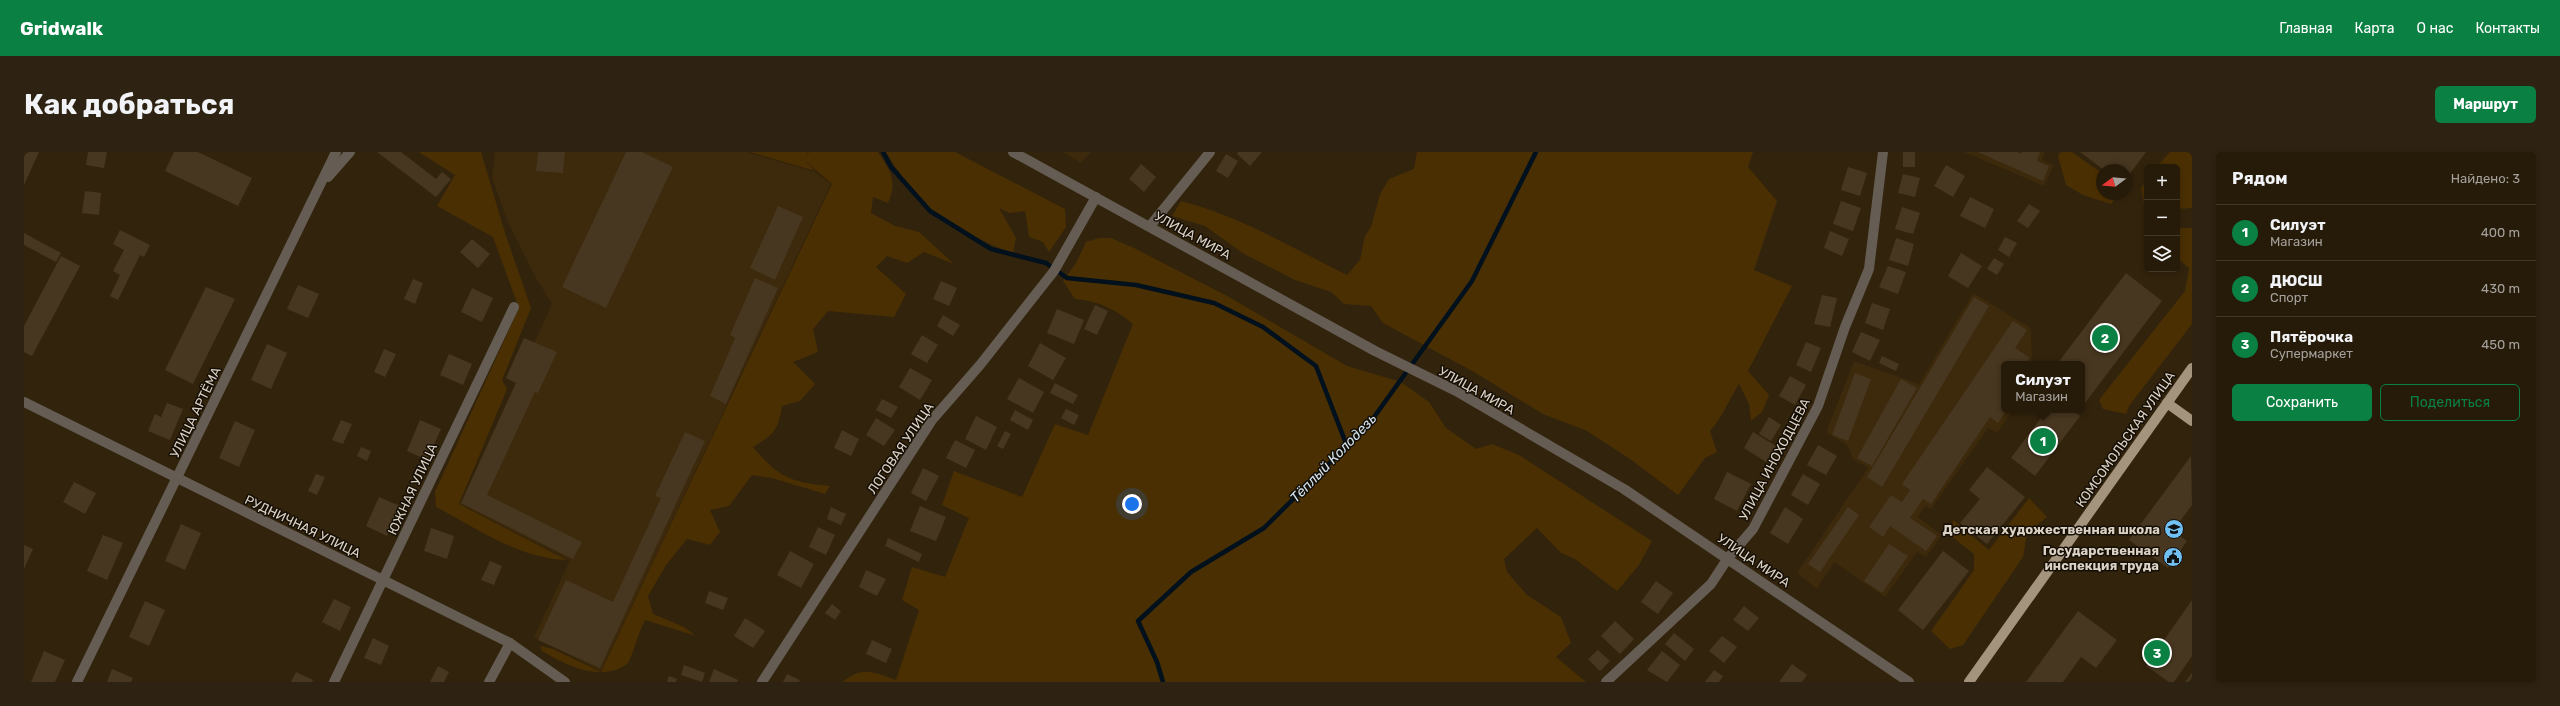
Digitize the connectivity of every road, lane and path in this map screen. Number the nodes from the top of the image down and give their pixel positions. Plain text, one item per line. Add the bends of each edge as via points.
1 (336, 152) edge
2 (350, 152) edge
3 (1013, 152) edge
4 (1210, 152) edge
5 (1883, 152) edge
6 (322, 184) junction
7 (1096, 197) junction
8 (1150, 226) junction
9 (514, 307) dead end
10 (2192, 368) edge
11 (24, 402) edge
12 (2167, 403) junction
13 (2192, 421) edge
14 (177, 478) junction
15 (1728, 558) junction
16 (383, 580) junction
17 (510, 643) junction
18 (77, 682) edge
19 (334, 682) edge
20 (489, 682) edge
21 (565, 682) edge
22 (762, 682) edge
23 (1606, 682) edge
24 (1909, 682) edge
25 (1969, 682) edge

1 - 6 street, УЛИЦА АРТЁМА
2 - 6 street
3 - 7 street, УЛИЦА МИРА
4 - 8 street
5 - 15 street, УЛИЦА ИНОХОДЦЕВА via 1869,269 1844,327 1818,406 1753,529
6 - 14 street, УЛИЦА АРТЁМА
7 - 8 street, УЛИЦА МИРА
7 - 22 street, ЛОГОВАЯ УЛИЦА via 1054,271 980,365 932,420
8 - 15 street, УЛИЦА МИРА via 1375,351 1456,392 1624,489
9 - 16 street, ЮЖНАЯ УЛИЦА
10 - 12 main road, КОМСОМОЛЬСКАЯ УЛИЦА
11 - 14 street, РУДНИЧНАЯ УЛИЦА
12 - 13 main road
12 - 25 main road, КОМСОМОЛЬСКАЯ УЛИЦА
14 - 16 street, РУДНИЧНАЯ УЛИЦА
14 - 18 street, УЛИЦА АРТЁМА
15 - 23 street, УЛИЦА ИНОХОДЦЕВА via 1711,584
15 - 24 street, УЛИЦА МИРА
16 - 17 street, РУДНИЧНАЯ УЛИЦА
16 - 19 street, ЮЖНАЯ УЛИЦА
17 - 20 street
17 - 21 street, РУДНИЧНАЯ УЛИЦА

